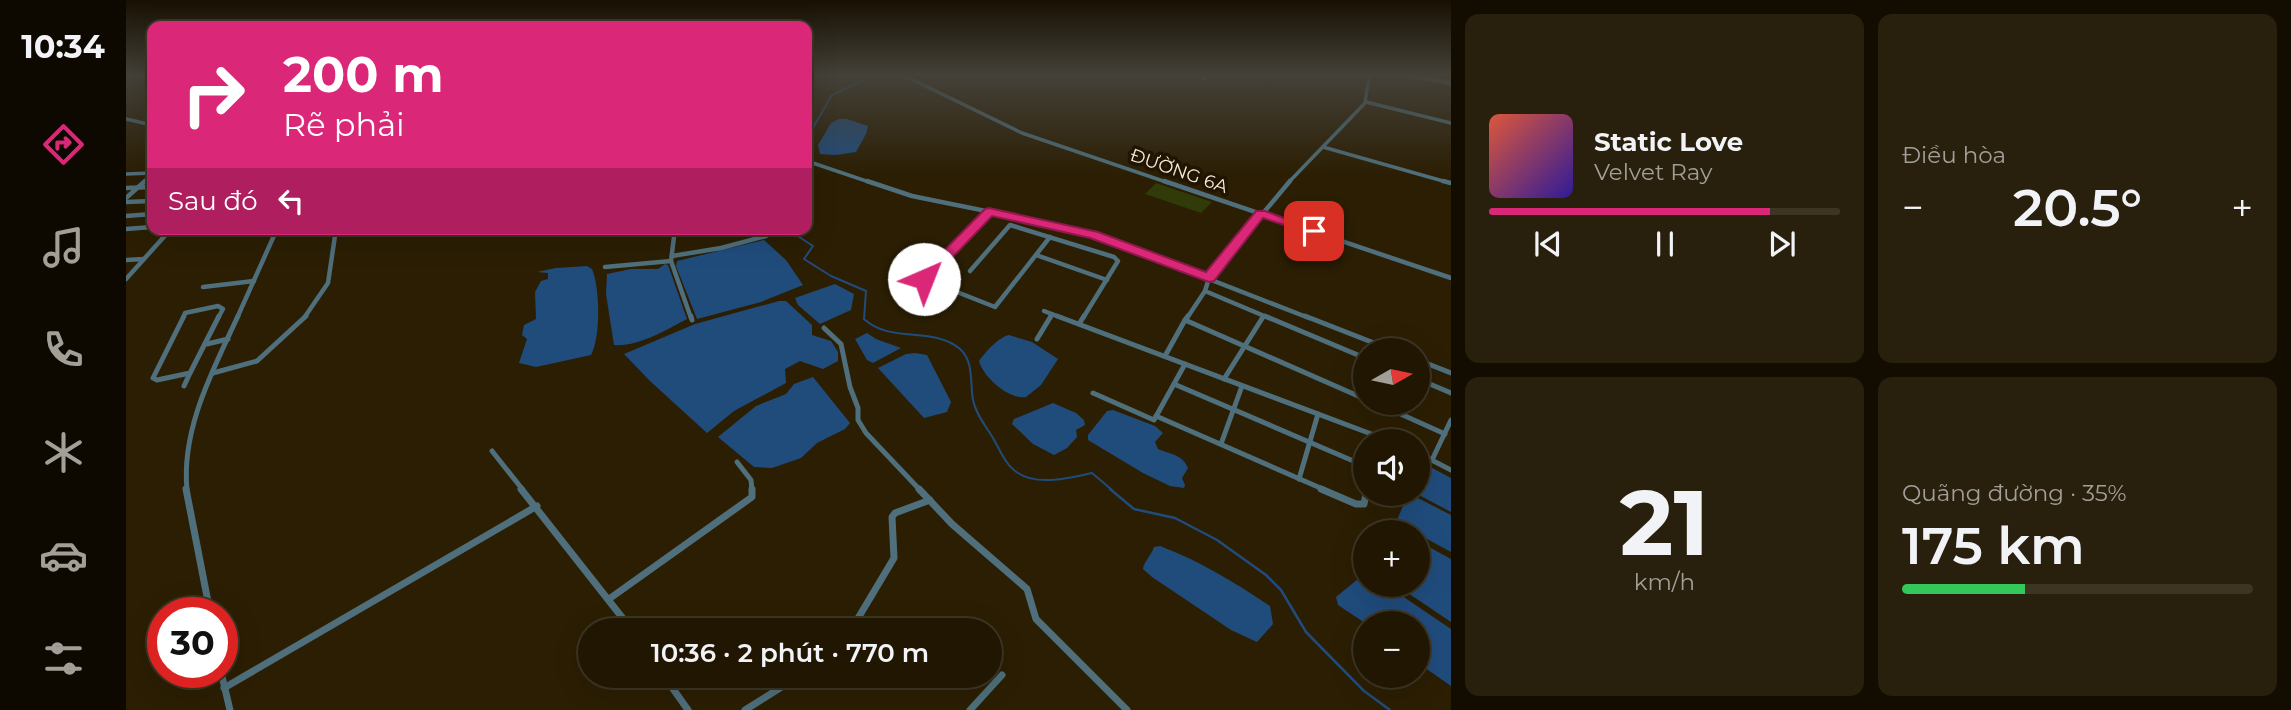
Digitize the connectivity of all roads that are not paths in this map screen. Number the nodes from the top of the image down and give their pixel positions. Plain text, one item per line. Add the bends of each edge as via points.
1 (973, 109) edge
2 (1359, 109) edge
3 (1396, 109) edge
4 (126, 119) edge
5 (1451, 122) edge
6 (147, 124) edge
7 (1322, 146) junction
8 (812, 163) edge
9 (147, 173) edge
10 (126, 174) edge
11 (147, 178) edge
12 (1451, 183) edge
13 (138, 187) junction
14 (147, 187) edge
15 (126, 188) edge
16 (126, 200) edge
17 (147, 201) edge
18 (989, 212) junction
19 (1261, 213) junction
20 (147, 214) edge
21 (126, 216) edge
22 (147, 228) edge
23 (126, 229) edge
24 (166, 235) edge
25 (274, 235) edge
26 (335, 235) edge
27 (674, 235) edge
28 (1094, 235) junction
29 (766, 236) dead end
30 (1050, 237) junction
31 (1086, 248) junction
32 (1036, 255) junction
33 (671, 258) junction
34 (144, 259) junction
35 (126, 260) edge
36 (605, 267) dead end
37 (970, 271) dead end
38 (1209, 278) junction
39 (1451, 278) edge
40 (126, 279) edge
41 (1107, 280) junction
42 (254, 281) junction
43 (203, 287) dead end
44 (1205, 291) junction
45 (1044, 311) dead end
46 (1052, 314) junction
47 (1263, 317) junction
48 (692, 320) dead end
49 (1185, 320) junction
50 (1079, 324) junction
51 (1327, 324) junction
52 (824, 328) dead end
53 (1037, 338) dead end
54 (1318, 338) junction
55 (1362, 338) edge
56 (228, 339) junction
57 (207, 344) junction
58 (1244, 345) junction
59 (1353, 353) edge
60 (1165, 356) junction
61 (1185, 364) junction
62 (1430, 365) edge
63 (190, 373) junction
64 (212, 373) junction
65 (1451, 373) edge
66 (1224, 379) junction
67 (1174, 384) junction
68 (1430, 384) edge
69 (184, 386) dead end
70 (1242, 386) junction
71 (1093, 393) dead end
72 (1353, 393) edge
73 (1451, 393) edge
74 (1234, 410) junction
75 (1318, 414) junction
76 (1403, 415) edge
77 (1156, 416) junction
78 (1451, 420) edge
79 (1355, 429) edge
80 (1446, 434) junction
81 (1311, 443) junction
82 (1221, 444) junction
83 (492, 451) dead end
84 (1430, 459) edge
85 (1433, 460) junction
86 (1353, 461) edge
87 (737, 463) dead end
88 (1451, 470) edge
89 (1299, 479) junction
90 (930, 500) junction
91 (1353, 503) edge
92 (537, 506) junction
93 (206, 597) edge
94 (609, 598) junction
95 (623, 618) edge
96 (858, 618) edge
97 (238, 680) edge
98 (224, 688) edge
99 (672, 688) edge
100 (780, 688) edge
101 (990, 688) edge
102 (230, 710) edge
103 (688, 710) edge
104 (745, 710) edge
105 (970, 710) edge
106 (1127, 710) edge

1 - 19 street, ĐƯỜNG 6A via 1022,133
2 - 7 street
3 - 5 street
4 - 6 street
7 - 12 street
7 - 19 street
8 - 18 street via 912,196
9 - 10 street
11 - 13 street
13 - 14 street
13 - 15 street
13 - 16 street
16 - 17 street
18 - 28 street
18 - 32 street via 924,279 995,307
19 - 38 street
19 - 39 street, ĐƯỜNG 6A
20 - 21 street
22 - 23 street
24 - 34 street
25 - 42 street
26 - 64 street via 328,283 307,314 257,360
27 - 33 street
28 - 31 street
28 - 38 street
29 - 33 street
30 - 31 street
30 - 32 street
30 - 37 street via 1008,226
31 - 41 street via 1118,259
32 - 41 street
33 - 36 street
33 - 48 street
34 - 35 street
34 - 40 street
38 - 44 street
38 - 51 street
41 - 50 street
42 - 43 street
42 - 56 street
44 - 47 street
44 - 49 street
45 - 46 street
46 - 50 street
46 - 53 street
47 - 54 street
47 - 58 street
49 - 58 street
49 - 60 street
50 - 60 street
51 - 54 street
51 - 55 street
52 - 90 street via 841,344 861,426
54 - 59 street
56 - 57 street
56 - 64 street
57 - 63 street
57 - 63 street via 222,307 185,313 152,376 157,380
58 - 66 street
58 - 72 street
60 - 61 street
61 - 66 street
61 - 67 street
62 - 65 street
63 - 69 street
64 - 93 street via 190,436 186,487
66 - 70 street
67 - 74 street
67 - 77 street
68 - 73 street
70 - 74 street
70 - 75 street
71 - 77 street via 1147,419
74 - 81 street
74 - 82 street
75 - 79 street
75 - 81 street
76 - 80 street
77 - 82 street
78 - 80 street
80 - 85 street
81 - 86 street
81 - 89 street
82 - 89 street
83 - 92 street
84 - 85 street
85 - 88 street
87 - 94 street via 751,480 752,497
89 - 91 street
90 - 96 street via 892,517 894,558
90 - 106 street via 1027,589 1036,619
92 - 94 street
92 - 97 street
94 - 95 street
98 - 102 street
99 - 103 street
100 - 104 street
101 - 105 street

